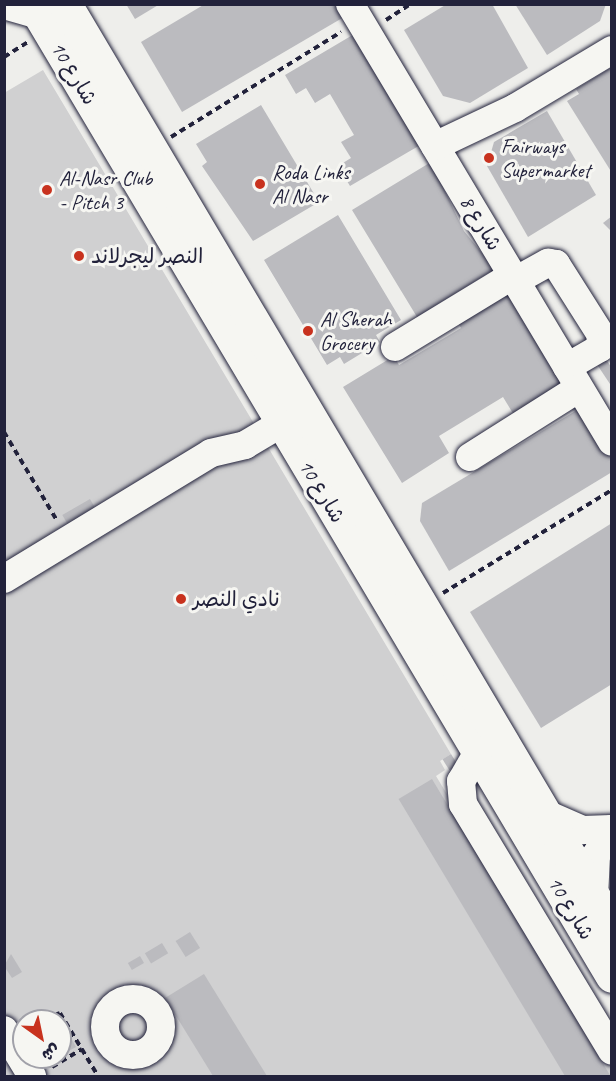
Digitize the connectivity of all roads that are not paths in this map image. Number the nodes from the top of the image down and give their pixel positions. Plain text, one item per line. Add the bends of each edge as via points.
1 (4, 5) edge
2 (354, 12) edge
3 (43, 16) edge
4 (612, 50) edge
5 (438, 152) junction
6 (514, 278) junction
7 (395, 347) dead end
8 (573, 377) junction
9 (282, 423) junction
10 (612, 442) edge
11 (470, 456) dead end
12 (4, 579) edge
13 (478, 752) junction
14 (544, 813) junction
15 (611, 829) edge
16 (594, 898) junction
17 (612, 927) edge
18 (612, 976) edge
19 (6, 1036) edge
20 (612, 1051) edge
21 (38, 1074) edge

1 - 3 street
2 - 5 street, شارع 8
3 - 9 main road, شارع 10
3 - 14 main road, شارع 10 via 151,150
4 - 5 street
5 - 6 street, شارع 8
6 - 7 street
6 - 8 street, شارع 8
6 - 8 street via 548,263 556,264 601,335 600,348
8 - 10 street, شارع 8
8 - 11 street
9 - 12 street via 245,445 211,453
9 - 13 main road, شارع 10
13 - 18 main road, شارع 10
13 - 20 street via 461,781 463,804
14 - 15 street via 583,830
14 - 16 main road, شارع 10
15 - 16 street via 596,855
16 - 17 main road, شارع 10
19 - 21 street

